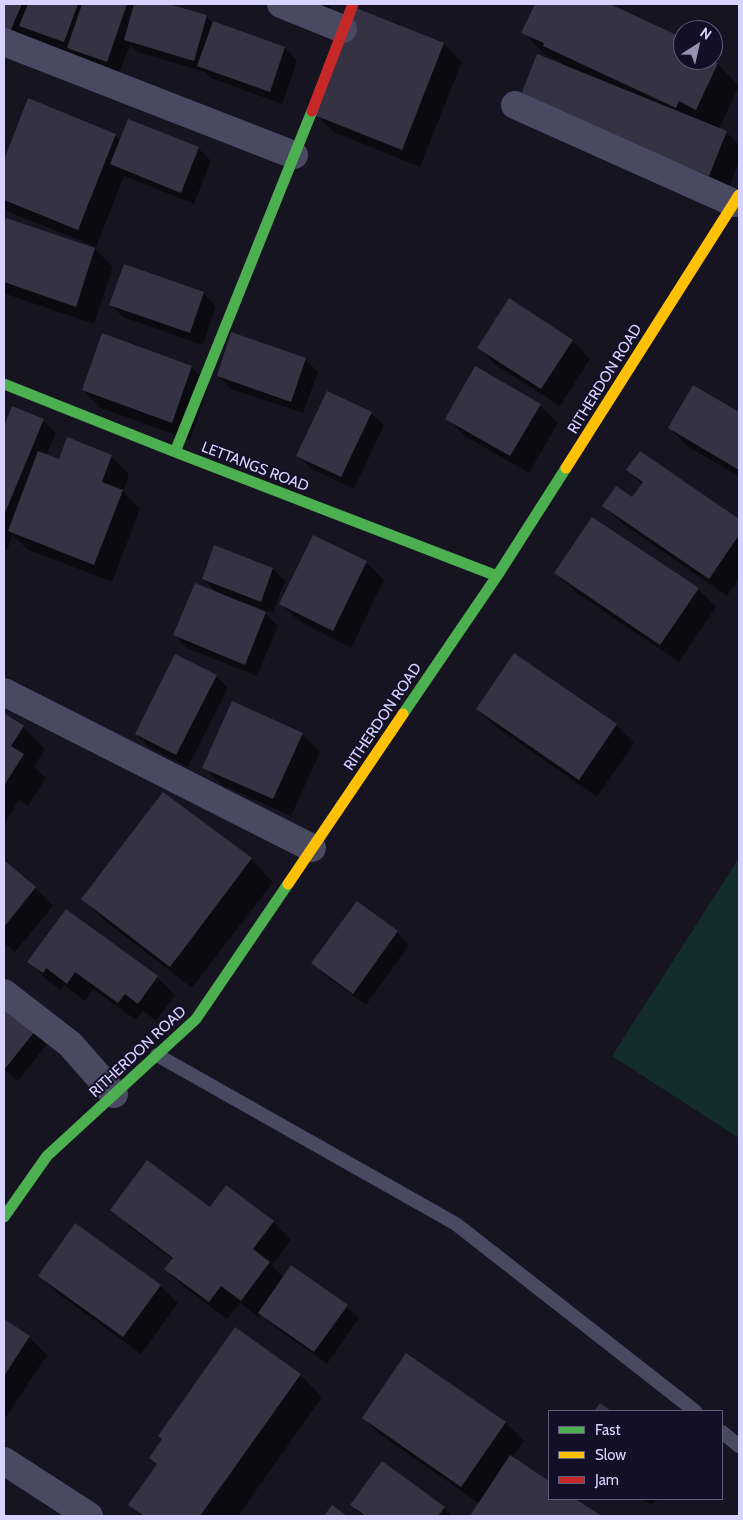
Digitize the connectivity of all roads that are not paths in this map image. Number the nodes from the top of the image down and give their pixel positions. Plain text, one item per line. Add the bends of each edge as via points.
1 (281, 4) edge
2 (348, 16) edge
3 (4, 42) edge
4 (515, 105) dead end
5 (294, 155) junction
6 (737, 199) edge
7 (4, 384) edge
8 (175, 452) junction
9 (497, 576) junction
10 (4, 692) edge
11 (312, 848) junction
12 (4, 993) edge
13 (157, 1055) junction
14 (114, 1094) junction
15 (4, 1217) edge
16 (694, 1410) edge
17 (723, 1433) edge
18 (739, 1446) edge
19 (4, 1461) edge
20 (89, 1516) edge

1 - 2 street
2 - 5 main road
3 - 5 street
4 - 6 street
5 - 8 main road
6 - 9 main road, RITHERDON ROAD
7 - 8 main road, LETTANGS ROAD
8 - 9 main road, LETTANGS ROAD
9 - 11 main road, RITHERDON ROAD
10 - 11 street
11 - 13 main road, RITHERDON ROAD via 196,1019
12 - 14 street via 70,1044
13 - 14 main road, RITHERDON ROAD
13 - 16 lane via 456,1224
14 - 15 main road, RITHERDON ROAD via 46,1156
17 - 18 lane
19 - 20 street

